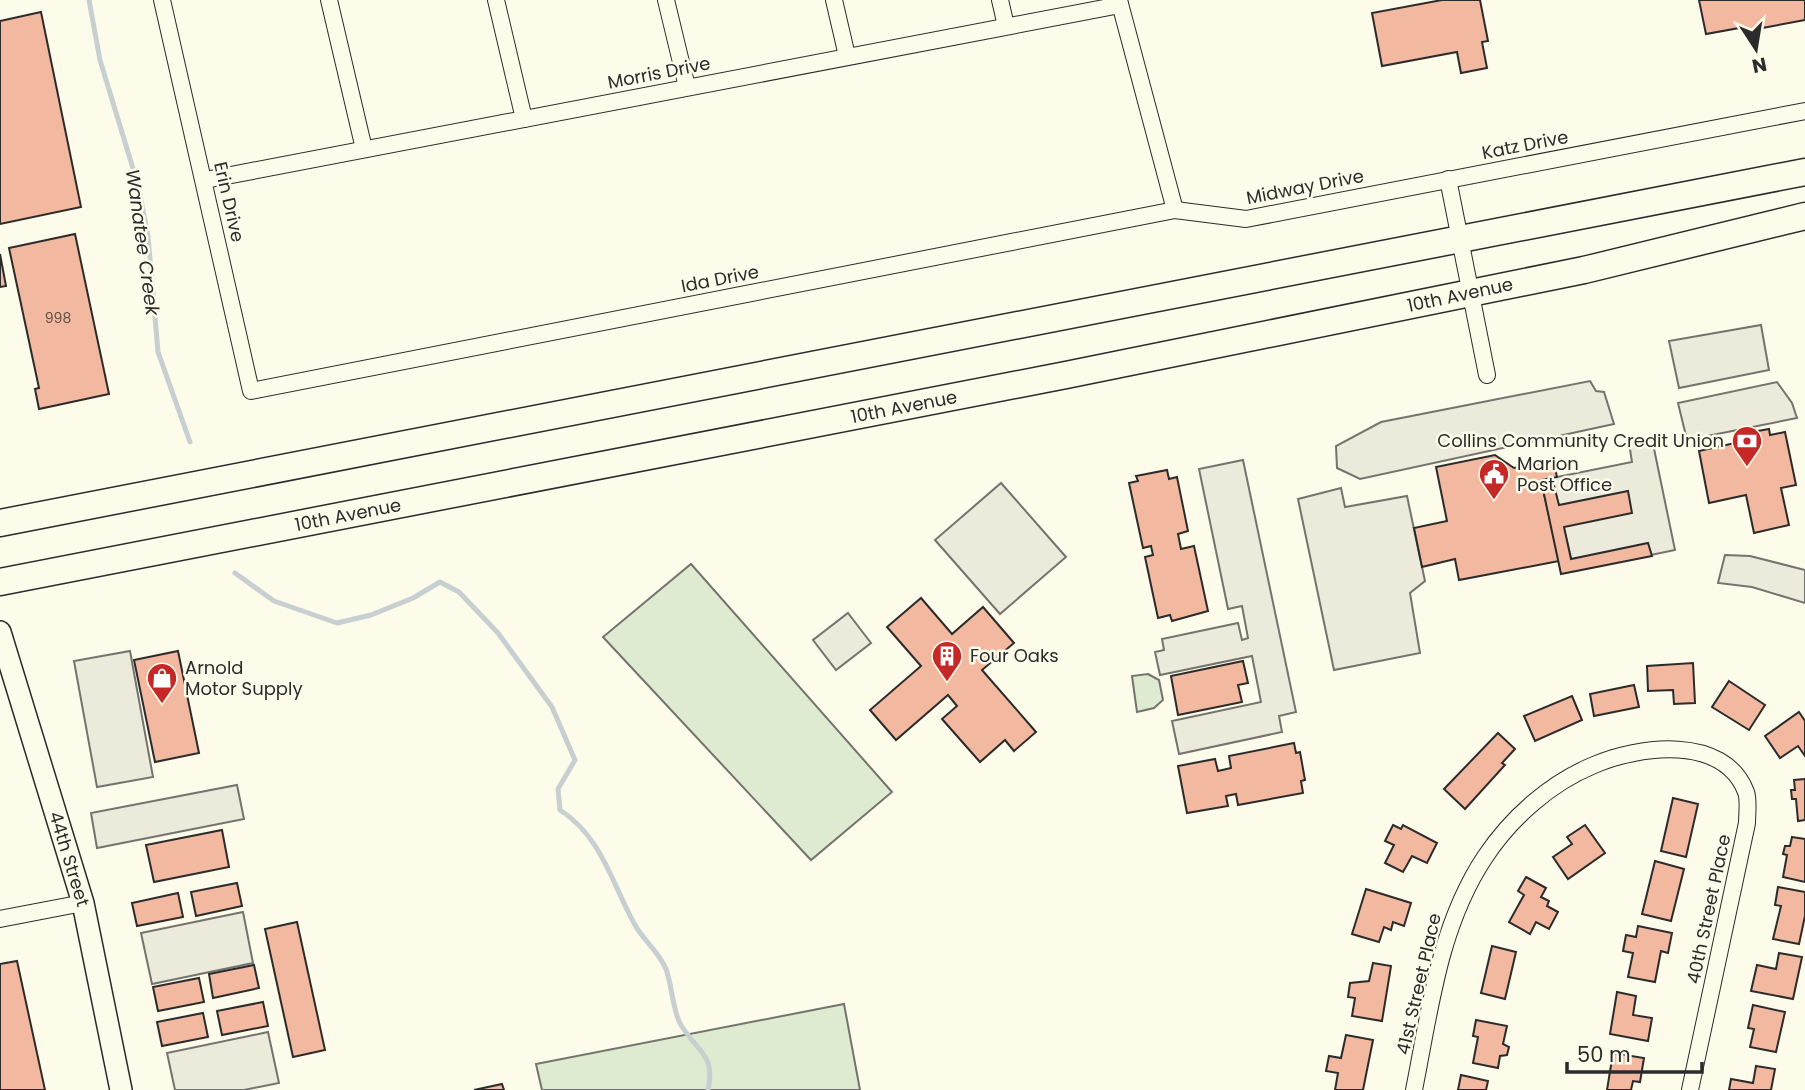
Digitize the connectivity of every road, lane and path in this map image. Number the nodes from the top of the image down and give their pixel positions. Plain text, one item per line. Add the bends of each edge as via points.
1 (162, 0) edge
2 (329, 0) edge
3 (496, 0) edge
4 (666, 0) edge
5 (834, 0) edge
6 (1000, 0) edge
7 (1120, 2) edge
8 (1006, 26) junction
9 (847, 56) junction
10 (687, 87) junction
11 (1805, 111) edge
12 (524, 119) junction
13 (365, 149) junction
14 (1805, 172) edge
15 (1448, 179) junction
16 (205, 180) junction
17 (1175, 209) junction
18 (1805, 216) edge
19 (1460, 240) junction
20 (1471, 293) junction
21 (1487, 375) dead end
22 (273, 387) joint
23 (0, 523) edge
24 (0, 582) edge
25 (0, 632) edge
26 (1705, 752) joint
27 (83, 903) junction
28 (0, 919) edge
29 (121, 1090) edge
30 (1415, 1090) edge
31 (1690, 1090) edge

1 - 16 street, Erin Drive
2 - 13 street
3 - 12 street
4 - 10 street
5 - 9 street
6 - 8 street
7 - 8 street, Morris Drive
7 - 17 street
8 - 9 street, Morris Drive
9 - 10 street, Morris Drive
10 - 12 street, Morris Drive
11 - 15 street, Katz Drive
12 - 13 street, Morris Drive
13 - 16 street, Morris Drive
14 - 19 main road
15 - 17 street, Midway Drive via 1246,219
15 - 19 street
16 - 22 street, Erin Drive via 251,391
17 - 22 street, Ida Drive
18 - 20 main road, 10th Avenue
19 - 20 street
19 - 23 main road
20 - 21 street
20 - 24 main road, 10th Avenue
25 - 27 street, 44th Street
26 - 30 street, 41st Street Place via 1653,751 1593,765 1539,798 1512,821 1464,890 1450,925
26 - 31 street, 40th Street Place via 1731,768 1746,793 1747,824
27 - 28 street
27 - 29 street, 44th Street

